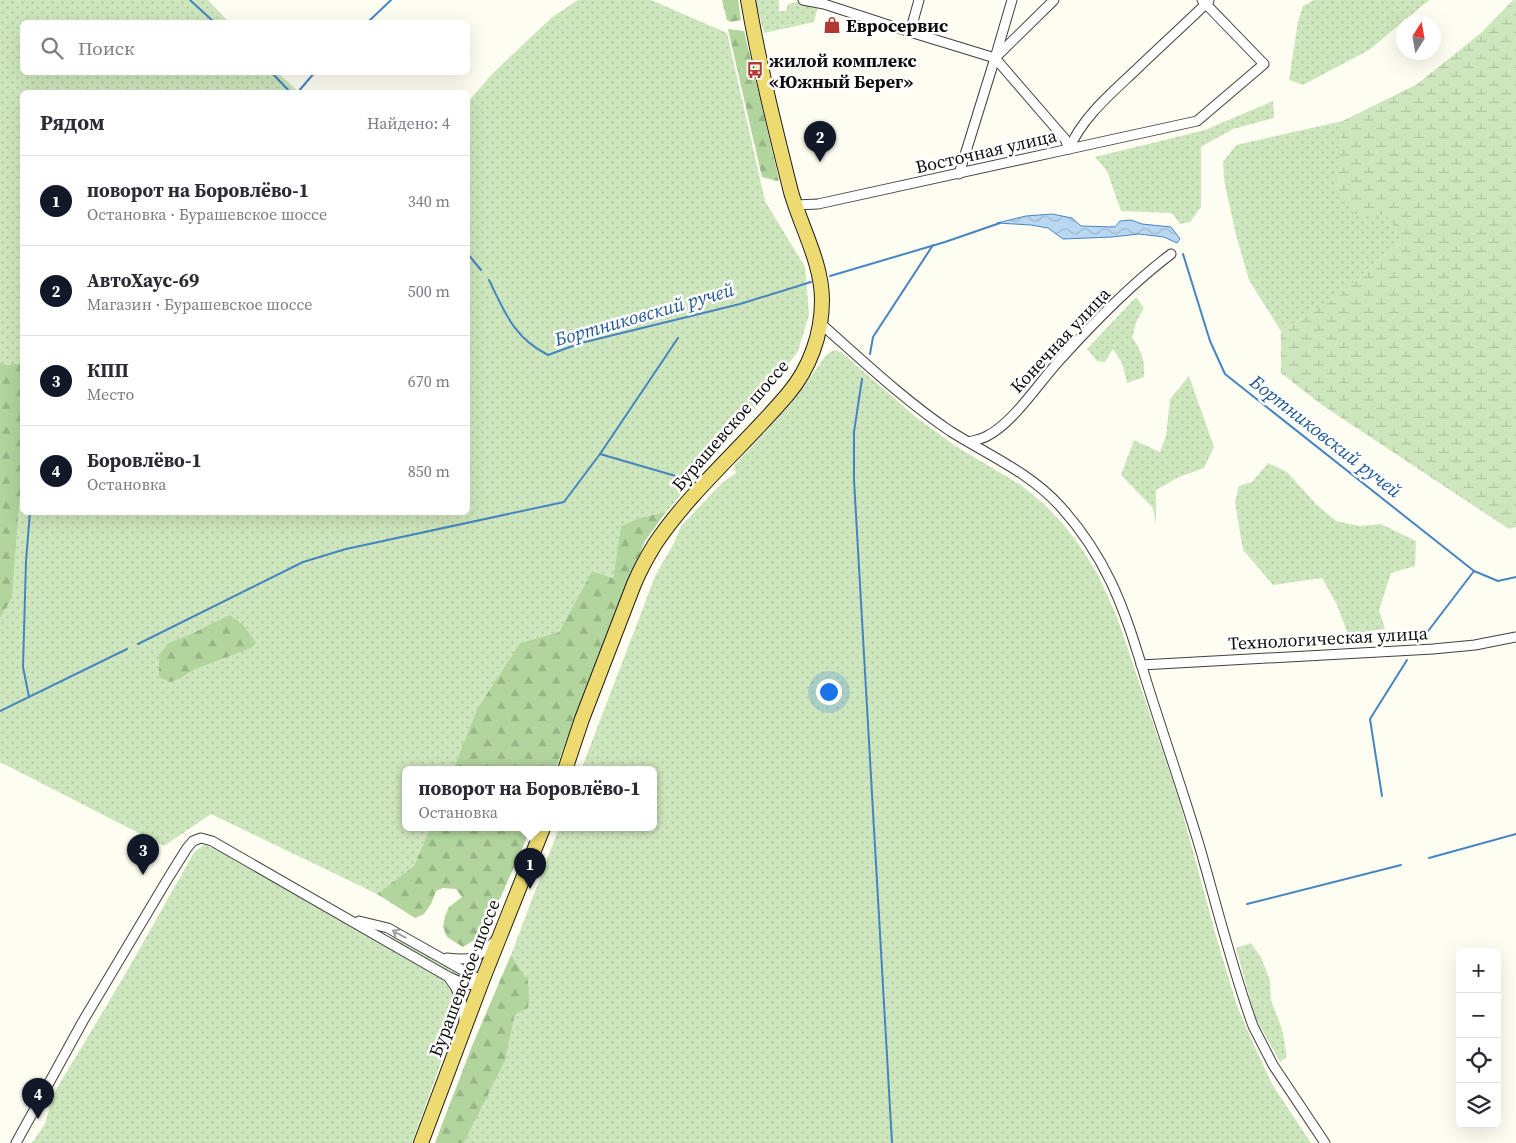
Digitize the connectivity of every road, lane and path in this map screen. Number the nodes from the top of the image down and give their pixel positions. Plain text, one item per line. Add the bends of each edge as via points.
1 (748, 0) edge
2 (803, 0) edge
3 (920, 0) edge
4 (1012, 0) edge
5 (1054, 0) edge
6 (1206, 1) edge
7 (825, 2) edge
8 (910, 32) junction
9 (996, 58) junction
10 (1069, 149) junction
11 (959, 174) junction
12 (796, 205) junction
13 (1171, 254) dead end
14 (820, 323) junction
15 (969, 442) junction
16 (1516, 637) edge
17 (1141, 665) junction
18 (566, 766) edge
19 (543, 831) edge
20 (349, 919) junction
21 (500, 937) junction
22 (441, 958) junction
23 (447, 976) junction
24 (482, 981) junction
25 (464, 1029) junction
26 (16, 1143) edge
27 (421, 1143) edge
28 (1325, 1143) edge

1 - 12 main road, Бурашевское шоссе
2 - 7 street
3 - 8 street
4 - 9 street
5 - 9 street
6 - 10 street, Восточная улица via 1090,116
6 - 10 street via 1264,64 1197,121
7 - 8 street
8 - 9 street
9 - 10 street via 1065,139
9 - 11 street
10 - 11 street, Восточная улица
11 - 12 street, Восточная улица via 818,204
12 - 14 main road, Бурашевское шоссе via 821,282
13 - 15 street, Конечная улица via 1110,307 1006,422 987,437
14 - 15 street via 896,389
14 - 18 main road, Бурашевское шоссе via 811,356 794,386 680,510 643,564
15 - 17 street via 1029,478 1056,502 1078,529 1110,580
16 - 17 street, Технологическая улица via 1433,649
17 - 28 street via 1253,1026 1273,1065
19 - 21 main road, Бурашевское шоссе
22 -> 20 street via 388,928
20 - 23 street
20 - 26 street via 212,841 201,838 193,842 88,1013
21 - 22 street via 474,957 463,960
21 - 24 main road, Бурашевское шоссе
22 - 24 street
23 - 24 street via 465,984
23 - 25 street via 462,1002
24 - 25 main road, Бурашевское шоссе
25 - 27 main road, Бурашевское шоссе

